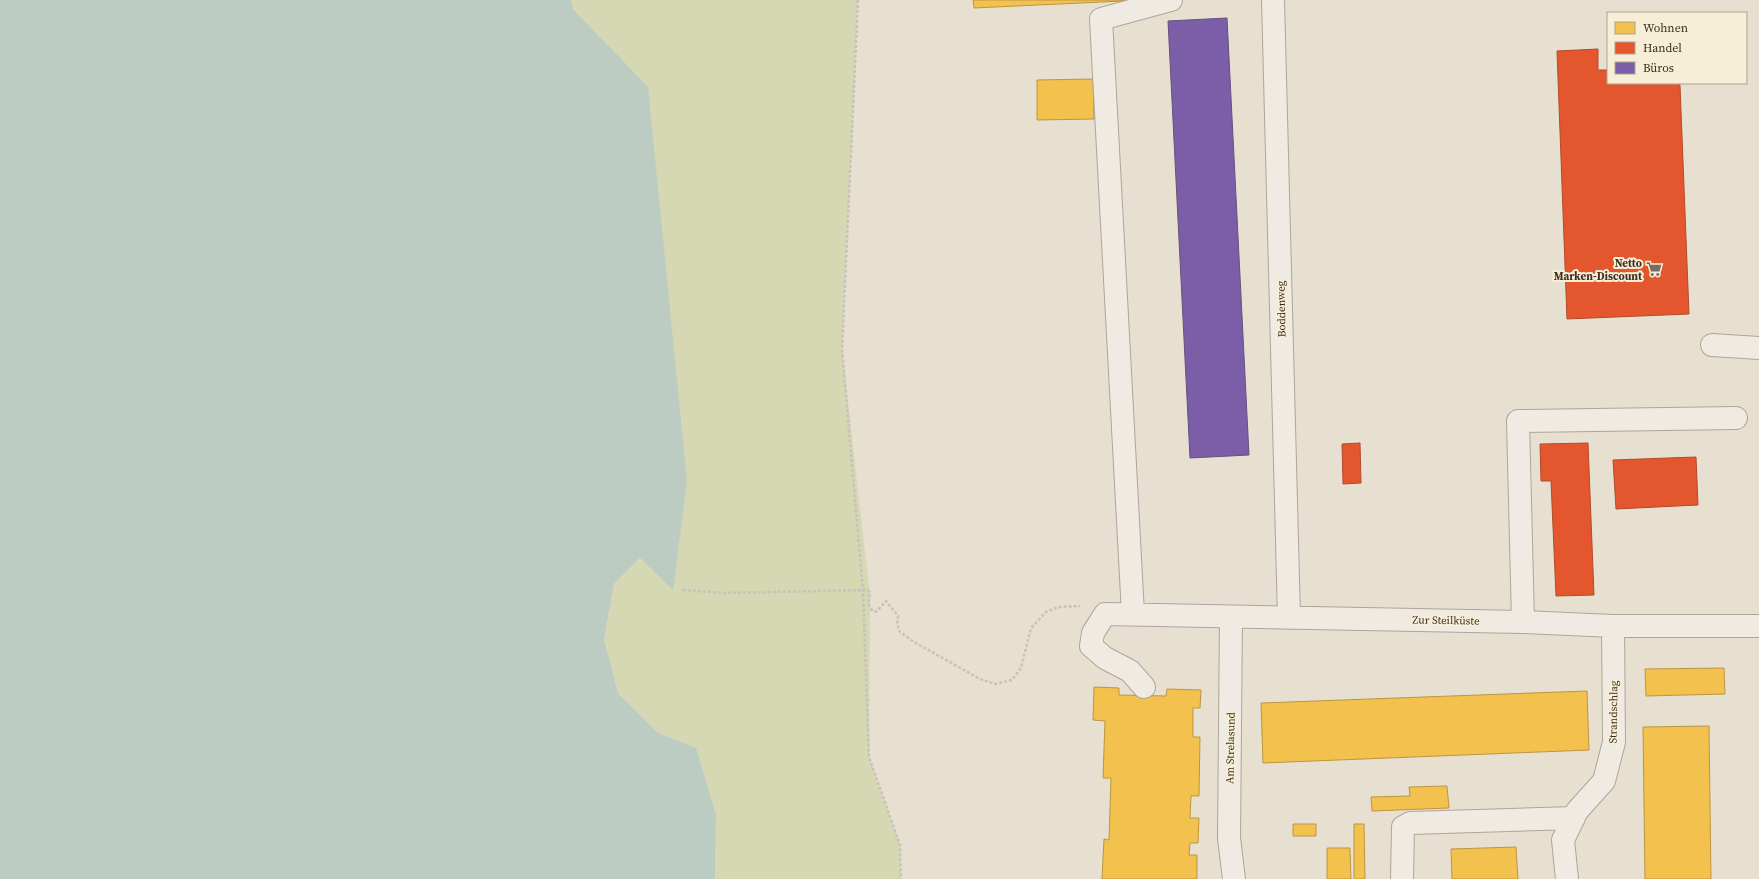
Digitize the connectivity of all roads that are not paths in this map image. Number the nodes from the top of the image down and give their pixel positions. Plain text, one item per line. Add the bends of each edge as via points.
1 (1171, 0) edge
2 (1273, 0) edge
3 (1712, 345) dead end
4 (1759, 348) edge
5 (1736, 418) dead end
6 (1133, 614) junction
7 (1231, 617) junction
8 (1288, 618) junction
9 (1523, 622) junction
10 (1613, 626) junction
11 (1759, 626) edge
12 (1144, 688) dead end
13 (1574, 818) junction
14 (1234, 879) edge
15 (1402, 879) edge
16 (1567, 879) edge

1 - 6 street via 1101,19
2 - 8 street, Boddenweg
3 - 4 street
5 - 9 street via 1518,421
6 - 7 street, Zur Steilküste
6 - 12 street, Zur Steilküste via 1105,614 1093,633 1091,646 1105,658 1130,671
7 - 8 street, Zur Steilküste
7 - 14 street, Am Strelasund via 1229,838
8 - 9 street, Zur Steilküste
9 - 10 street, Zur Steilküste
10 - 11 street, Zur Steilküste
10 - 13 street, Strandschlag via 1614,742 1604,781 1577,811
13 - 15 street via 1410,823 1403,827
13 - 16 street, Strandschlag via 1563,840

